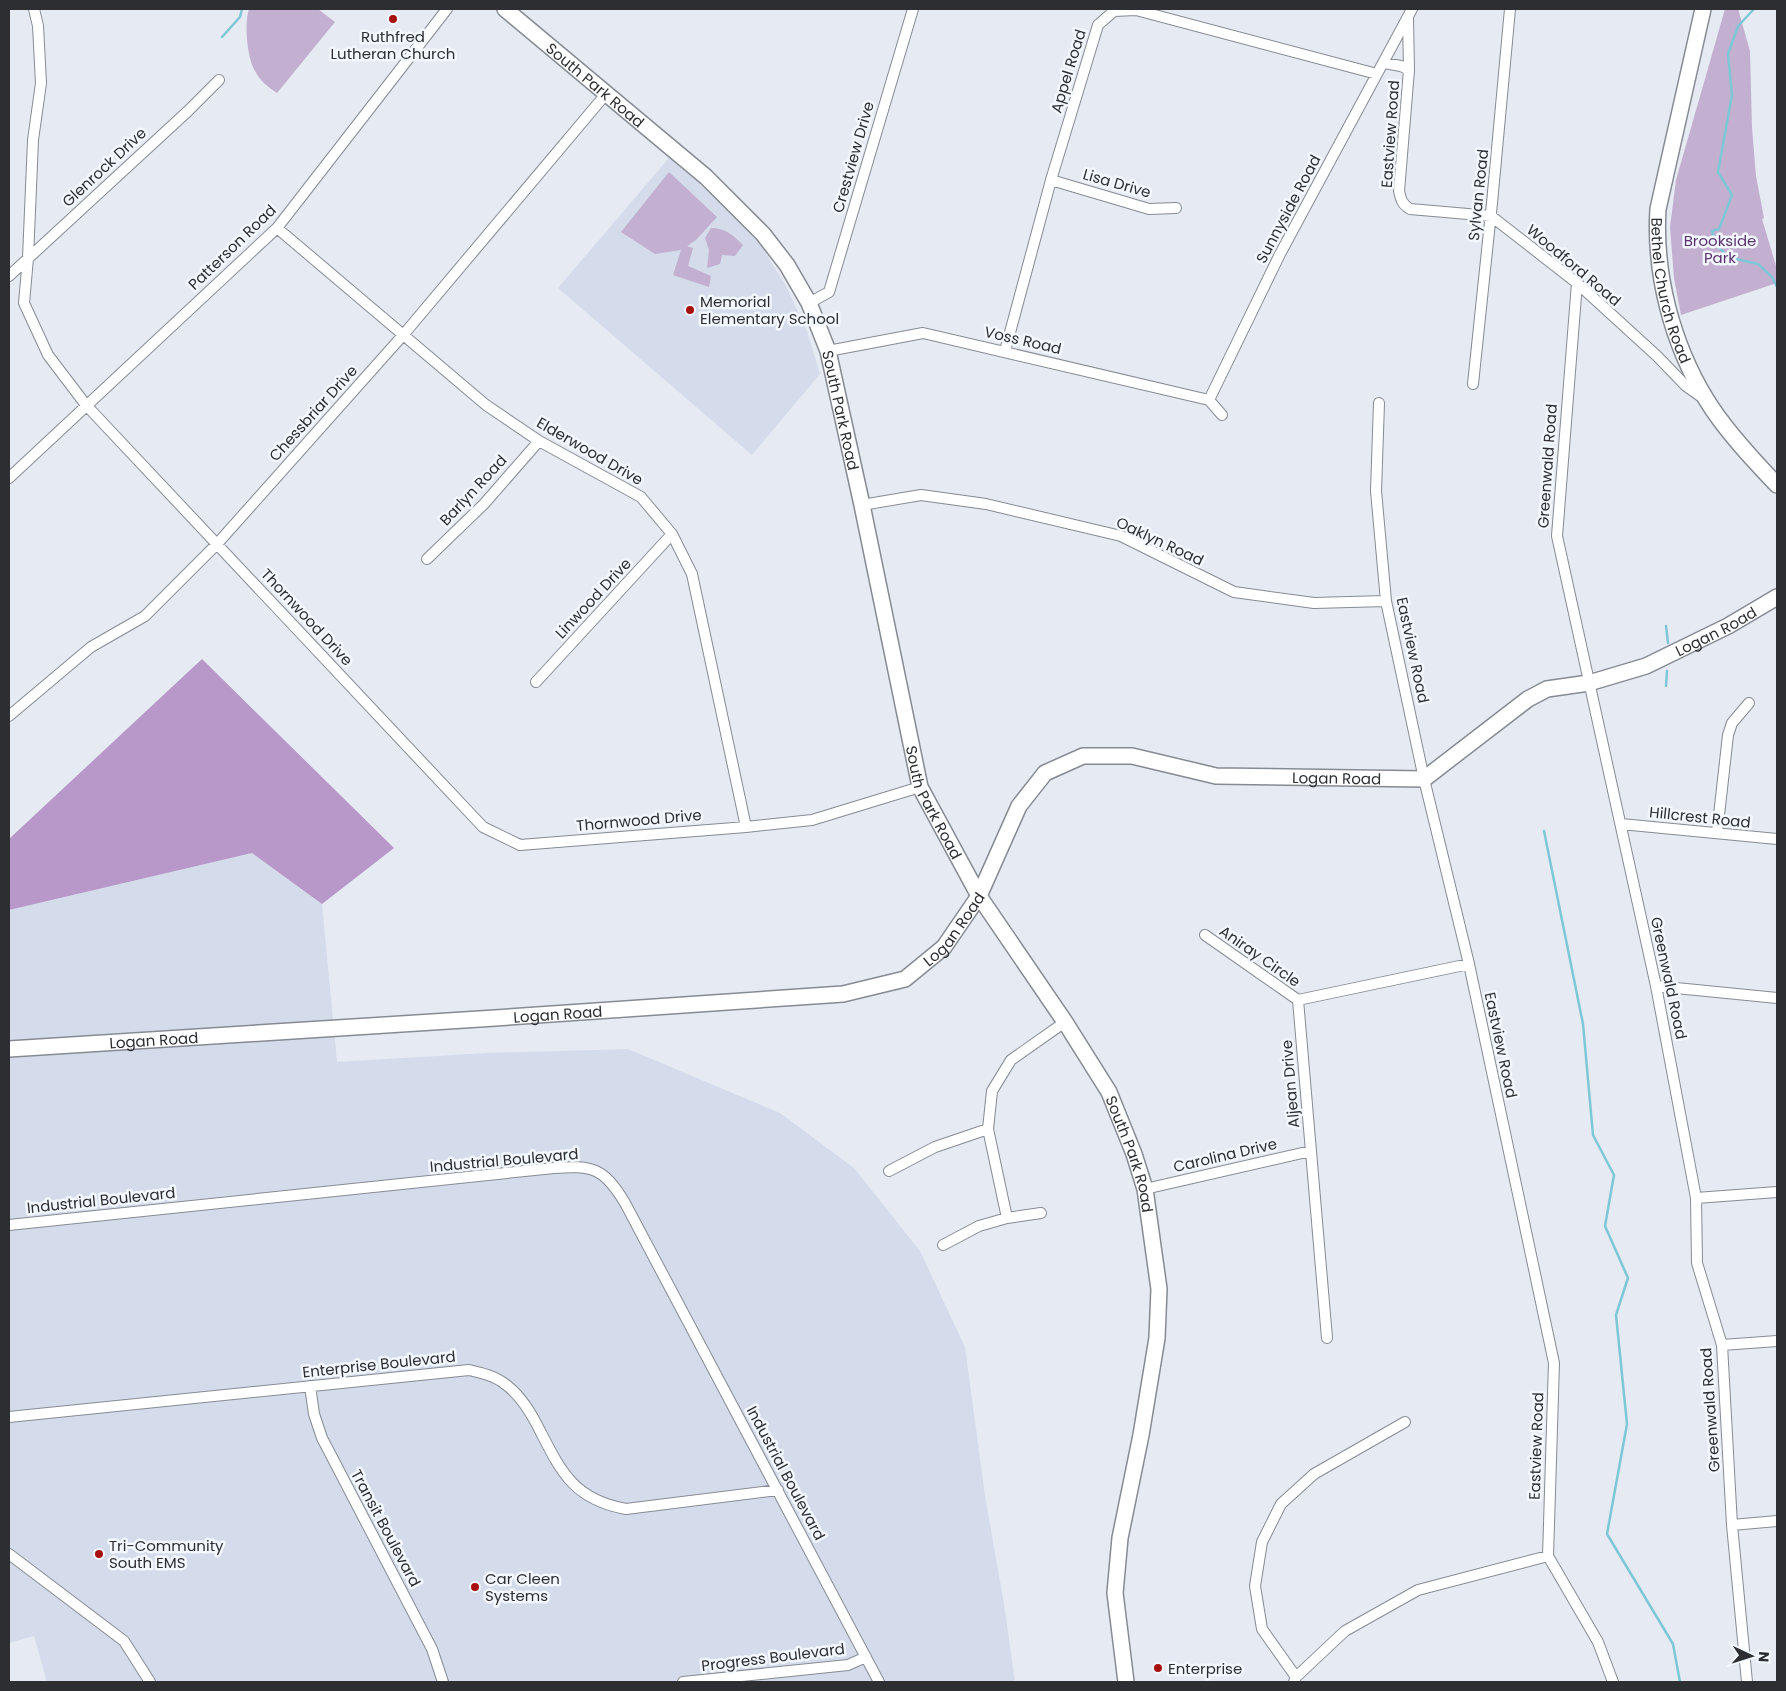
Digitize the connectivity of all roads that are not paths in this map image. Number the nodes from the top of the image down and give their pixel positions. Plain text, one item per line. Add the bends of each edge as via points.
1 (34, 9) edge
2 (447, 9) edge
3 (505, 9) edge
4 (913, 9) edge
5 (1510, 9) edge
6 (1703, 9) edge
7 (1410, 14) edge
8 (1384, 63) junction
9 (1409, 70) junction
10 (1378, 74) junction
11 (219, 80) dead end
12 (606, 94) junction
13 (1052, 180) junction
14 (1176, 208) dead end
15 (1491, 216) junction
16 (277, 228) junction
17 (28, 258) junction
18 (9, 276) edge
19 (1577, 283) junction
20 (809, 303) junction
21 (404, 334) junction
22 (828, 351) junction
23 (1005, 351) junction
24 (1473, 384) dead end
25 (1209, 400) junction
26 (1706, 400) junction
27 (1379, 403) dead end
28 (86, 405) junction
29 (1222, 415) dead end
30 (539, 441) junction
31 (9, 478) edge
32 (1777, 485) edge
33 (862, 506) junction
34 (672, 534) junction
35 (217, 544) junction
36 (427, 559) dead end
37 (1777, 596) edge
38 (1386, 601) junction
39 (536, 682) dead end
40 (1589, 682) junction
41 (1749, 703) dead end
42 (9, 716) edge
43 (1424, 779) junction
44 (920, 787) junction
45 (1621, 824) junction
46 (746, 826) junction
47 (1717, 833) junction
48 (1777, 839) edge
49 (979, 896) junction
50 (1206, 935) dead end
51 (1468, 964) junction
52 (1656, 986) junction
53 (1777, 998) edge
54 (1298, 1000) junction
55 (1065, 1022) junction
56 (9, 1049) edge
57 (988, 1130) junction
58 (1311, 1151) junction
59 (890, 1171) dead end
60 (1145, 1189) junction
61 (1777, 1192) edge
62 (1696, 1198) junction
63 (1041, 1213) dead end
64 (1007, 1218) junction
65 (9, 1225) edge
66 (943, 1245) dead end
67 (1327, 1338) dead end
68 (1777, 1341) edge
69 (1722, 1345) junction
70 (310, 1386) junction
71 (9, 1417) edge
72 (1405, 1422) dead end
73 (778, 1490) junction
74 (1777, 1521) edge
75 (1732, 1525) junction
76 (9, 1554) edge
77 (1548, 1556) junction
78 (866, 1658) junction
79 (1295, 1679) edge
80 (150, 1682) edge
81 (443, 1682) edge
82 (684, 1682) edge
83 (879, 1682) edge
84 (1126, 1682) edge
85 (1614, 1682) edge
86 (1747, 1682) edge

1 - 17 street, Thornwood Drive via 41,83 33,140
2 - 16 street, Patterson Road
3 - 12 street, South Park Road
4 - 20 street, Crestview Drive via 829,292
5 - 15 street, Sylvan Road
6 - 26 street, Bethel Church Road via 1664,176 1656,231 1670,315 1683,354
7 - 8 street, Sunnyside Road
7 - 9 street, Eastview Road
8 - 9 street, Eastview Road
8 - 10 street, Sunnyside Road
9 - 15 street, Eastview Road via 1399,192 1401,201 1410,209
10 - 13 street, Appel Road via 1136,10 1114,11 1098,25
10 - 25 street, Sunnyside Road via 1280,254
11 - 17 street, Glenrock Drive
12 - 20 street, South Park Road via 706,177 763,234 787,265
12 - 21 street, Chessbriar Drive
13 - 14 street, Lisa Drive via 1149,210
13 - 23 street, Appel Road
15 - 19 street, Woodford Road
15 - 24 street, Sylvan Road
16 - 21 street, Elderwood Drive
16 - 28 street, Patterson Road
17 - 18 street, Glenrock Drive
17 - 28 street, Thornwood Drive via 24,303 48,355
19 - 26 street, Woodford Road via 1686,386
19 - 40 street, Greenwald Road via 1557,536
20 - 22 street, South Park Road
21 - 30 street, Elderwood Drive via 486,405
21 - 35 street, Chessbriar Drive
22 - 23 street, Voss Road via 923,333
22 - 33 street, South Park Road
23 - 25 street, Voss Road
25 - 29 street
26 - 32 street, Bethel Church Road
27 - 38 street, Eastview Road via 1376,491
28 - 31 street, Patterson Road
28 - 35 street, Thornwood Drive
30 - 34 street, Elderwood Drive via 641,497
30 - 36 street, Barlyn Road via 484,504
33 - 38 street, Oaklyn Road via 921,495 986,504 1121,536 1234,592 1314,603
33 - 44 street, South Park Road
34 - 39 street, Linwood Drive
34 - 46 street, Elderwood Drive via 692,574
35 - 42 street, Chessbriar Drive via 145,616 91,647
35 - 46 street, Thornwood Drive via 483,827 520,845
37 - 40 street, Logan Road via 1728,626 1646,666
38 - 43 street, Eastview Road
40 - 43 street, Logan Road via 1547,689 1528,699
40 - 45 street, Greenwald Road
41 - 47 street via 1732,723 1728,735
43 - 49 street, Logan Road via 1216,776 1132,756 1083,756 1045,773 1019,806
43 - 51 street, Eastview Road
44 - 46 street, Thornwood Drive via 812,820
44 - 49 street, South Park Road
45 - 47 street, Hillcrest Road
45 - 52 street, Greenwald Road
47 - 48 street, Hillcrest Road
49 - 55 street, South Park Road
49 - 56 street, Logan Road via 944,948 905,979 843,994
50 - 54 street, Aniray Circle
51 - 54 street
51 - 77 street, Eastview Road via 1554,1363
52 - 53 street
52 - 62 street, Greenwald Road
54 - 58 street, Aljean Drive
55 - 57 street via 1011,1060 992,1090
55 - 60 street, South Park Road via 1109,1092
57 - 59 street via 935,1147
57 - 64 street
58 - 60 street, Carolina Drive
58 - 67 street, Aljean Drive
60 - 84 street, South Park Road via 1159,1290 1157,1338 1120,1538 1115,1593
61 - 62 street
62 - 69 street, Greenwald Road via 1697,1263
63 - 64 street
64 - 66 street via 979,1226
65 - 73 street, Industrial Boulevard via 554,1168 580,1166 594,1170 607,1178 625,1203
68 - 69 street
69 - 75 street, Greenwald Road
70 - 71 street, Enterprise Boulevard
70 - 73 street, Enterprise Boulevard via 448,1371 469,1370 487,1374 504,1382 519,1396 560,1468 579,1490 609,1506 645,1508
70 - 81 street, Transit Boulevard via 322,1438 432,1649
72 - 79 street via 1314,1474 1281,1504 1262,1542 1255,1586 1262,1629
73 - 78 street, Industrial Boulevard
74 - 75 street
75 - 86 street, Greenwald Road
76 - 80 street via 124,1641
77 - 79 street via 1418,1590 1345,1631
77 - 85 street via 1598,1642
78 - 82 street, Progress Boulevard via 848,1664
78 - 83 street, Industrial Boulevard

